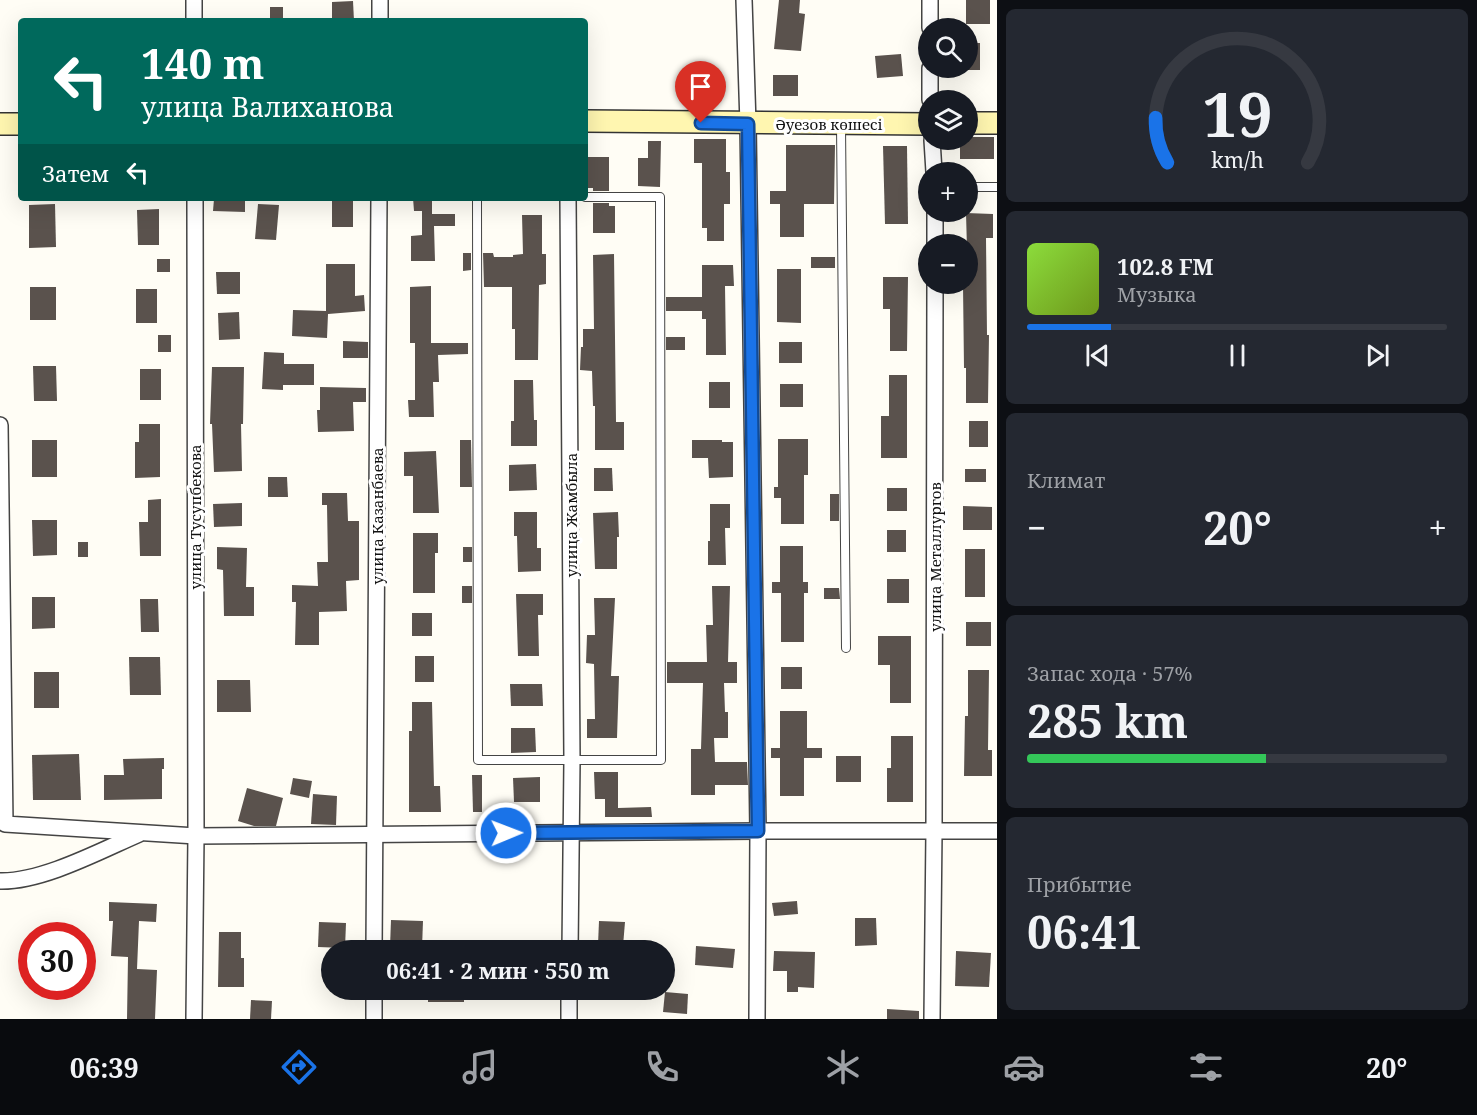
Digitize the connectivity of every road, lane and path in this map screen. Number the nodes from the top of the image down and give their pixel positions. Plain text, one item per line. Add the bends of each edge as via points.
1 (194, 0) edge
2 (380, 0) edge
3 (744, 0) edge
4 (930, 0) edge
5 (194, 18) edge
6 (380, 18) edge
7 (930, 18) edge
8 (588, 122) edge
9 (978, 123) edge
10 (997, 123) edge
11 (0, 124) edge
12 (18, 124) edge
13 (748, 124) junction
14 (841, 124) junction
15 (918, 124) edge
16 (978, 187) edge
17 (997, 187) edge
18 (588, 196) edge
19 (195, 201) edge
20 (379, 201) edge
21 (477, 201) edge
22 (568, 201) edge
23 (935, 294) edge
24 (0, 425) edge
25 (846, 648) dead end
26 (572, 760) junction
27 (758, 831) junction
28 (934, 831) junction
29 (997, 831) edge
30 (141, 832) junction
31 (571, 833) junction
32 (375, 835) junction
33 (196, 836) junction
34 (0, 881) edge
35 (374, 940) edge
36 (570, 940) edge
37 (374, 1000) edge
38 (569, 1000) edge
39 (194, 1019) edge
40 (374, 1019) edge
41 (569, 1019) edge
42 (757, 1019) edge
43 (932, 1019) edge

1 - 5 street
2 - 6 street
3 - 13 street
4 - 7 street
8 - 13 main road, Әуезов көшесі
9 - 10 main road
11 - 12 main road
13 - 14 main road, Әуезов көшесі
13 - 27 street
14 - 15 main road, Әуезов көшесі
14 - 25 lane
16 - 17 lane
18 - 26 lane via 660,196 662,760
19 - 33 street, улица Тусупбекова
20 - 32 street, улица Казанбаева
21 - 26 lane via 478,760
22 - 26 street, улица Жамбыла
23 - 28 street, улица Металлургов
24 - 30 street via 5,824
26 - 31 street, улица Жамбыла
27 - 28 street
27 - 31 street
27 - 42 street
28 - 29 street
28 - 43 street, улица Металлургов
30 - 33 street
30 - 34 street via 43,873
31 - 32 street
31 - 36 street, улица Жамбыла
32 - 33 street
32 - 35 street, улица Казанбаева
33 - 39 street, улица Тусупбекова
37 - 40 street
38 - 41 street

